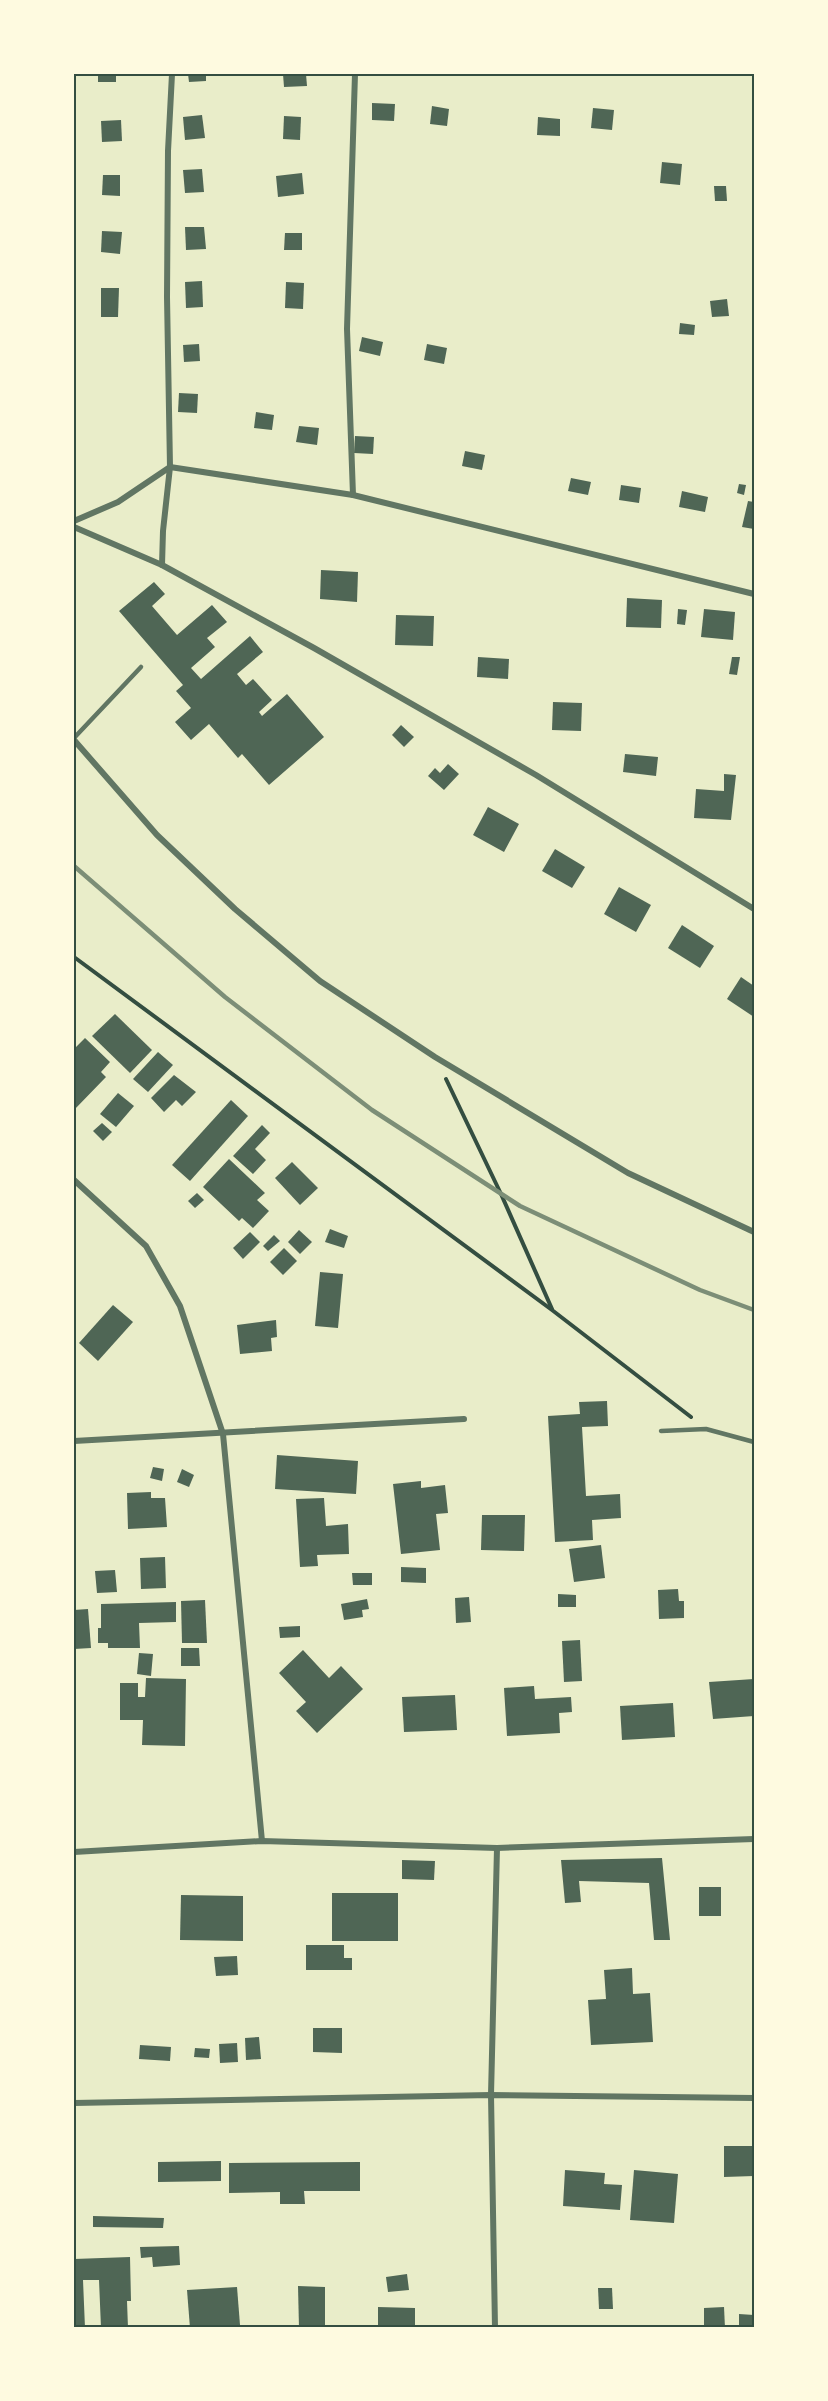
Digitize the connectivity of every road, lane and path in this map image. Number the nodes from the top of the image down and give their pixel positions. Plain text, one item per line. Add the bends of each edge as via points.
1 (172, 74) edge
2 (355, 74) edge
3 (170, 466) junction
4 (353, 495) junction
5 (74, 521) edge
6 (74, 527) edge
7 (162, 564) junction
8 (754, 594) edge
9 (141, 667) dead end
10 (74, 739) edge
11 (754, 909) edge
12 (74, 957) edge
13 (435, 1057) junction
14 (74, 1180) edge
15 (754, 1232) edge
16 (552, 1310) junction
17 (464, 1419) dead end
18 (705, 1429) junction
19 (661, 1431) dead end
20 (223, 1434) junction
21 (74, 1441) edge
22 (754, 1442) edge
23 (754, 1839) edge
24 (262, 1841) junction
25 (497, 1848) junction
26 (74, 1852) edge
27 (491, 2095) junction
28 (754, 2098) edge
29 (74, 2103) edge
30 (495, 2328) edge

1 - 3 street via 168,151
2 - 4 street via 347,328
3 - 4 street
3 - 5 street via 118,501
3 - 7 street
4 - 8 street
6 - 7 street
7 - 11 street via 526,769
9 - 10 lane
10 - 13 street via 157,835 235,909 320,981
12 - 16 path
13 - 15 street via 628,1173
13 - 16 path
14 - 20 street via 146,1246 180,1306
16 - 18 path
17 - 20 street
18 - 19 lane
18 - 22 lane
20 - 21 street
20 - 24 street
23 - 25 street
24 - 25 street
24 - 26 street
25 - 27 street
27 - 28 street
27 - 29 street
27 - 30 street

